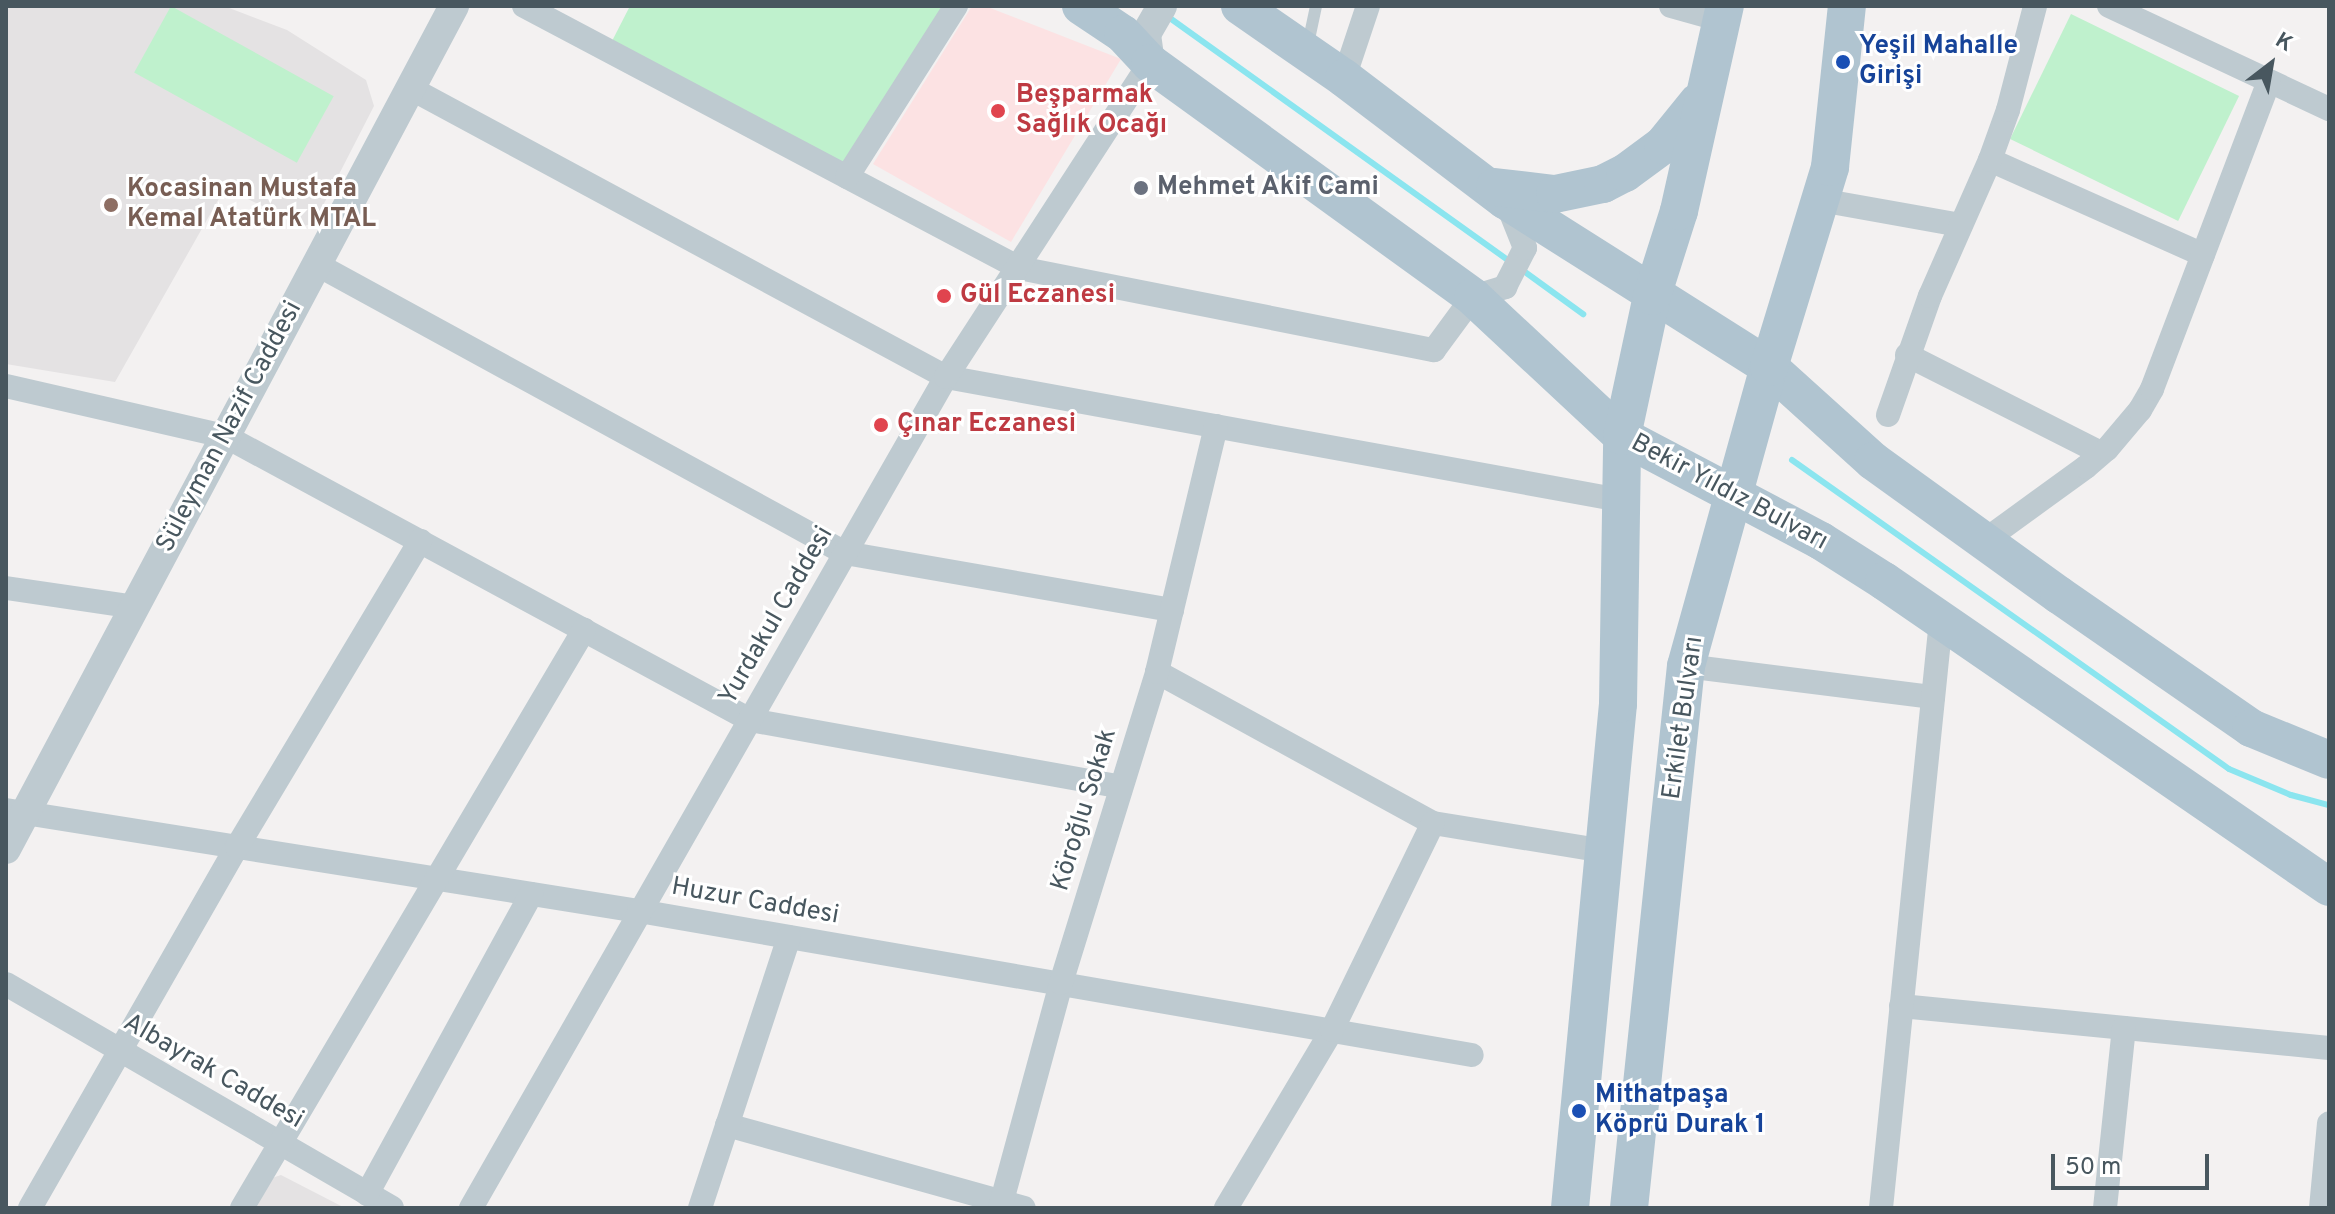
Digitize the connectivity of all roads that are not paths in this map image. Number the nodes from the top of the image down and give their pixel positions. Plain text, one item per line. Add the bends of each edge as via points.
1 (454, 6) edge
2 (524, 6) edge
3 (956, 6) edge
4 (1081, 6) edge
5 (1162, 6) edge
6 (1240, 6) edge
7 (1316, 6) edge
8 (1368, 6) edge
9 (1671, 6) edge
10 (1847, 6) edge
11 (2035, 6) edge
12 (2109, 6) edge
13 (1723, 13) edge
14 (1148, 49) junction
15 (1306, 51) junction
16 (1344, 78) junction
17 (2269, 81) junction
18 (410, 88) junction
19 (1706, 89) junction
20 (2329, 109) edge
21 (1990, 160) junction
22 (847, 177) junction
23 (1497, 193) junction
24 (1820, 200) junction
25 (1961, 225) junction
26 (2203, 255) junction
27 (316, 264) junction
28 (1019, 268) junction
29 (1794, 286) junction
30 (1489, 292) junction
31 (1652, 296) junction
32 (1907, 355) junction
33 (1769, 367) junction
34 (946, 377) junction
35 (6, 386) edge
36 (1820, 414) junction
37 (1888, 415) dead end
38 (1216, 426) junction
39 (225, 436) junction
40 (1622, 436) junction
41 (2101, 453) junction
42 (1734, 493) junction
43 (1620, 500) junction
44 (420, 541) junction
45 (1984, 541) junction
46 (845, 553) junction
47 (6, 588) edge
48 (135, 607) junction
49 (1172, 610) junction
50 (1941, 620) junction
51 (584, 630) junction
52 (1686, 666) junction
53 (1157, 672) junction
54 (1933, 697) junction
55 (750, 720) junction
56 (2329, 760) edge
57 (1121, 787) junction
58 (16, 812) edge
59 (1433, 823) junction
60 (2239, 824) junction
61 (237, 847) junction
62 (6, 849) edge
63 (1604, 851) junction
64 (2329, 859) edge
65 (437, 879) junction
66 (2329, 887) edge
67 (531, 894) junction
68 (639, 911) junction
69 (789, 937) junction
70 (1061, 983) junction
71 (6, 984) edge
72 (1901, 1006) junction
73 (2124, 1028) junction
74 (1332, 1030) junction
75 (2329, 1048) edge
76 (120, 1050) junction
77 (1472, 1055) dead end
78 (2329, 1123) edge
79 (727, 1125) junction
80 (280, 1143) junction
81 (367, 1194) junction
82 (1009, 1205) edge
83 (30, 1208) edge
84 (242, 1208) edge
85 (392, 1208) edge
86 (471, 1208) edge
87 (700, 1208) edge
88 (1226, 1208) edge
89 (1570, 1208) edge
90 (1629, 1208) edge
91 (1881, 1208) edge
92 (2105, 1208) edge
93 (2321, 1208) edge

1 - 18 street, Süleyman Nazif Caddesi
2 - 22 street
3 - 22 street
4 - 14 main road, Bekir Yıldız Bulvarı
5 - 14 street
6 - 15 main road
7 - 15 lane
8 - 16 street
9 - 13 street
10 - 24 main road, Erkilet Bulvarı via 1830,167
11 - 21 street
12 - 17 street
13 - 19 main road
14 - 28 street, Yurdakul Caddesi
14 - 30 main road, Bekir Yıldız Bulvarı
15 - 16 main road
16 - 23 main road
17 - 20 street
17 - 26 street
18 - 27 street, Süleyman Nazif Caddesi
18 - 34 street
19 - 23 main road via 1663,145 1614,179 1555,194
19 - 31 main road via 1679,211
21 - 25 street
21 - 26 street
22 - 28 street
23 - 30 street via 1525,248
23 - 31 main road
24 - 25 street
24 - 29 main road, Erkilet Bulvarı
25 - 32 street
26 - 41 street via 2152,389
27 - 39 street, Süleyman Nazif Caddesi
27 - 46 street
28 - 30 street via 1434,350
28 - 34 street, Yurdakul Caddesi
29 - 33 main road, Erkilet Bulvarı
29 - 36 main road via 1802,362
30 - 40 main road, Bekir Yıldız Bulvarı
31 - 33 main road
31 - 40 main road
32 - 37 street
32 - 41 street
33 - 36 main road
33 - 42 main road, Erkilet Bulvarı
34 - 38 street
34 - 46 street, Yurdakul Caddesi
35 - 39 street
36 - 45 main road via 1873,461
38 - 43 street
38 - 49 street, Köroğlu Sokak
39 - 44 street
39 - 48 street, Süleyman Nazif Caddesi
40 - 42 main road, Bekir Yıldız Bulvarı
40 - 43 main road
41 - 45 street
42 - 50 main road, Bekir Yıldız Bulvarı via 1821,541
42 - 52 main road, Erkilet Bulvarı
43 - 63 main road via 1618,704
44 - 51 street
44 - 61 street
45 - 56 main road via 2251,728
46 - 49 street
46 - 55 street, Yurdakul Caddesi
47 - 48 street
48 - 58 street, Süleyman Nazif Caddesi
49 - 53 street, Köroğlu Sokak
50 - 54 street
50 - 60 main road, Bekir Yıldız Bulvarı
51 - 55 street
51 - 65 street
52 - 54 street
52 - 90 main road, Erkilet Bulvarı
53 - 57 street, Köroğlu Sokak
53 - 59 street
54 - 72 street
55 - 57 street
55 - 68 street, Yurdakul Caddesi
57 - 70 street, Köroğlu Sokak
58 - 61 street, Huzur Caddesi
58 - 62 street, Süleyman Nazif Caddesi
59 - 63 street
59 - 74 street
60 - 64 main road
60 - 66 main road, Bekir Yıldız Bulvarı
61 - 65 street, Huzur Caddesi
61 - 76 street
63 - 89 main road
65 - 67 street, Huzur Caddesi
65 - 80 street
67 - 68 street, Huzur Caddesi
67 - 81 street
68 - 69 street, Huzur Caddesi
68 - 86 street, Yurdakul Caddesi
69 - 70 street, Huzur Caddesi
69 - 79 street
70 - 74 street, Huzur Caddesi
70 - 82 street, Köroğlu Sokak
71 - 76 street, Albayrak Caddesi
72 - 73 street
72 - 91 street
73 - 75 street
73 - 92 street
74 - 77 street, Huzur Caddesi
74 - 88 street
76 - 80 street, Albayrak Caddesi
76 - 83 street
78 - 93 street
79 - 82 street
79 - 87 street
80 - 81 street, Albayrak Caddesi
80 - 84 street
81 - 85 street, Albayrak Caddesi

